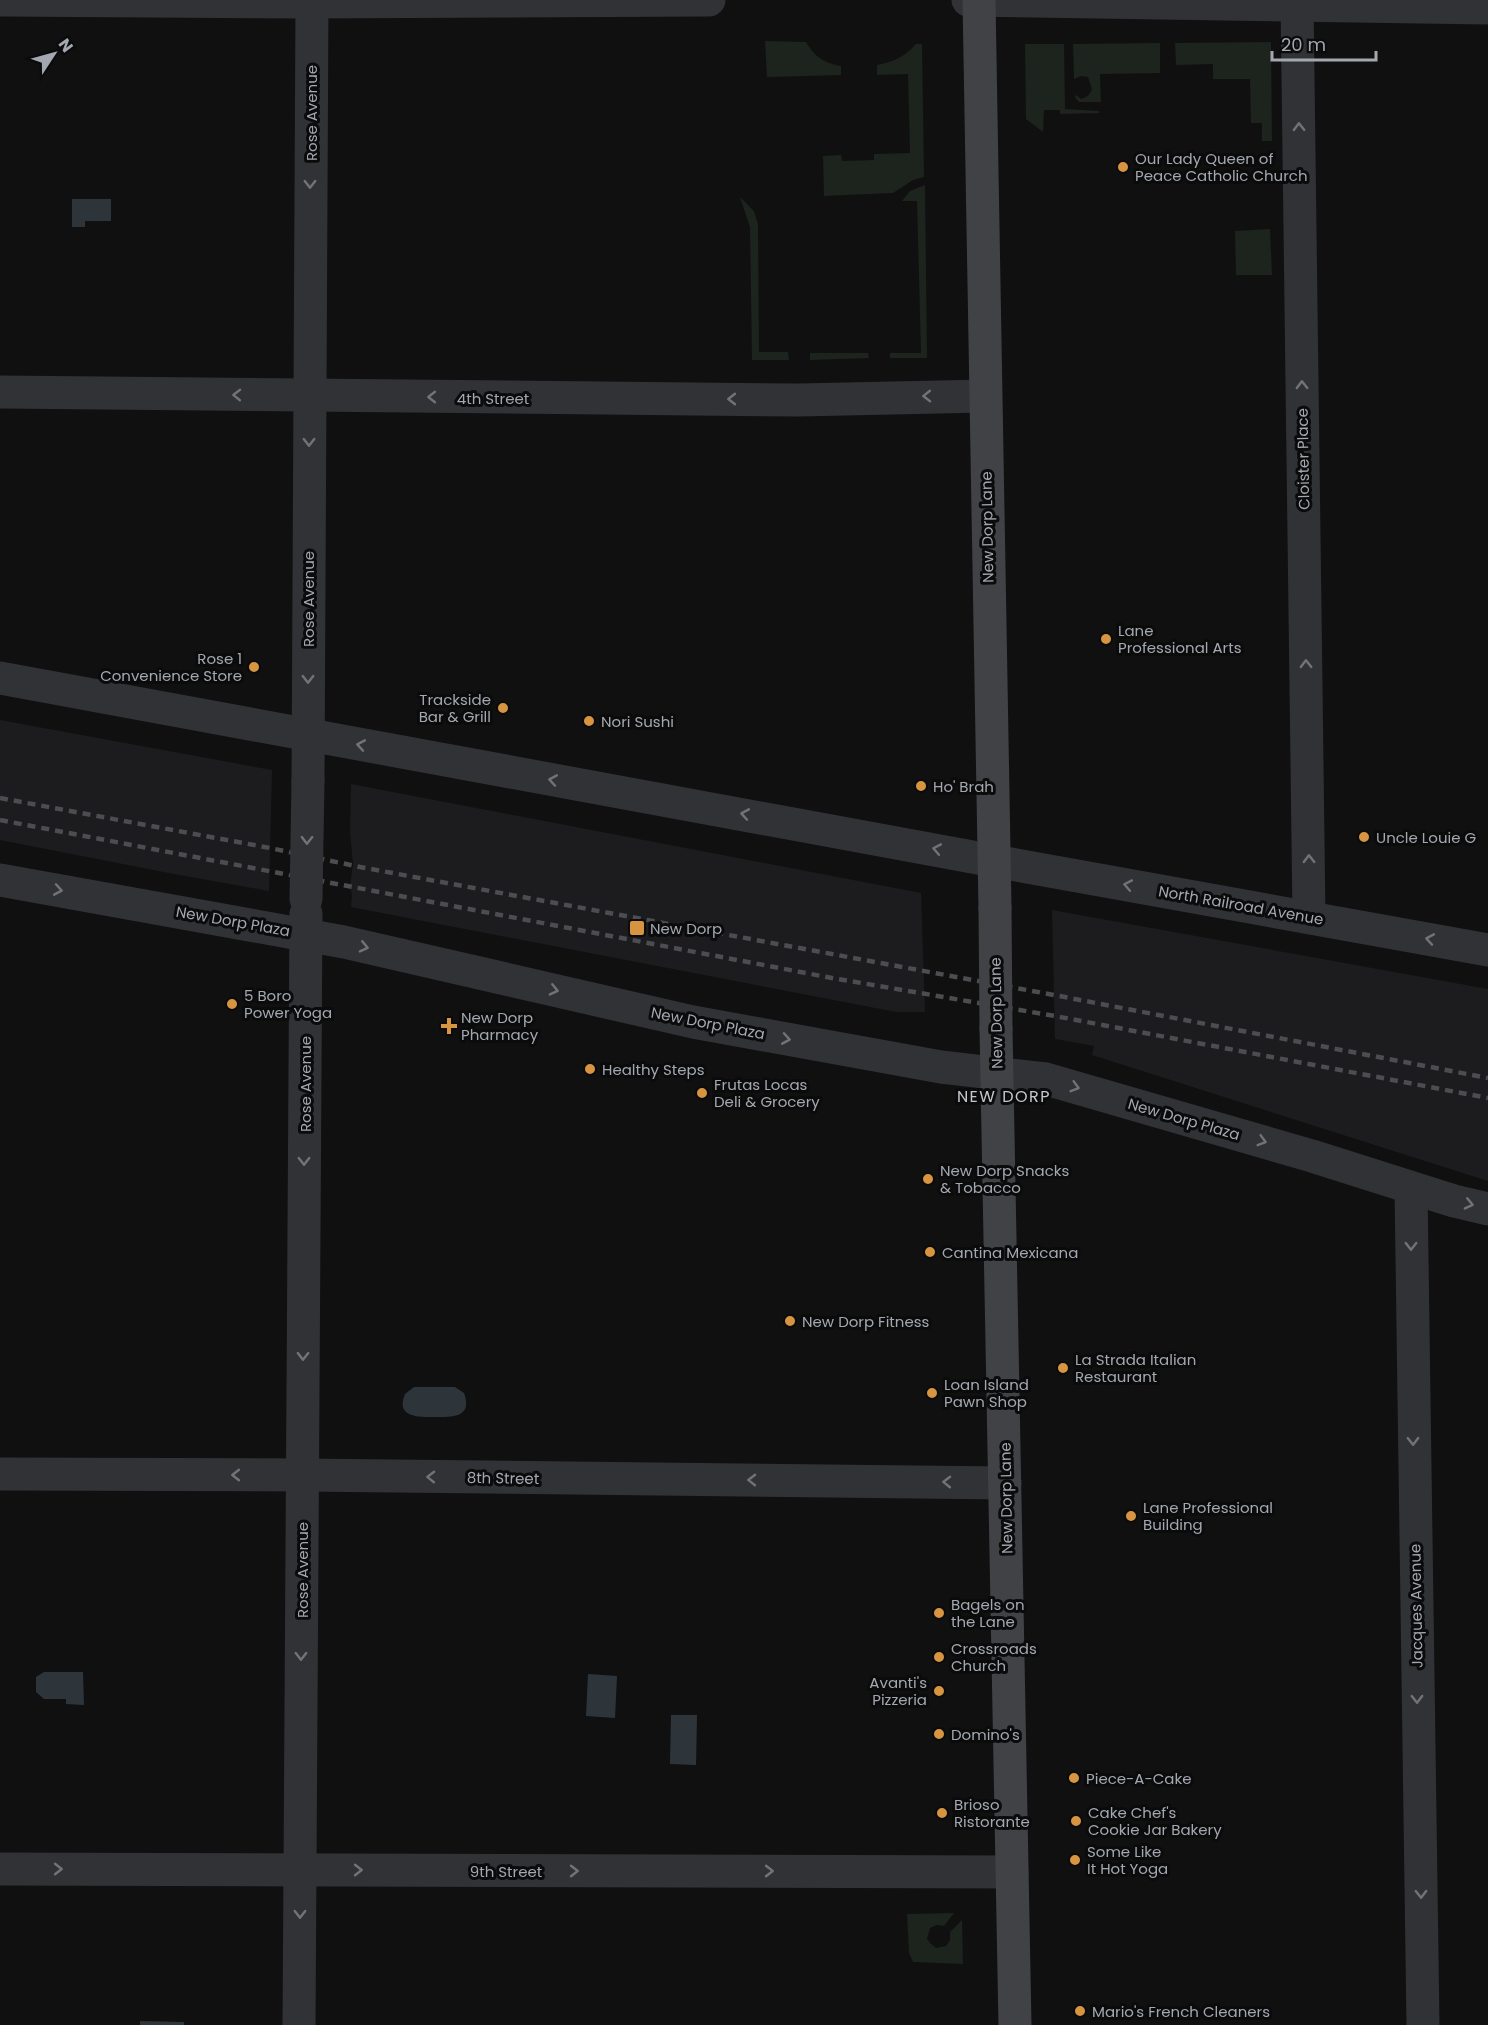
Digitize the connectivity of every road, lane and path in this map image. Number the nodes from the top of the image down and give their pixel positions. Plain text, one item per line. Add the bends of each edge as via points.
1 (3, 0) edge
2 (709, 0) edge
3 (968, 0) edge
4 (979, 0) edge
5 (312, 1) edge
6 (1297, 3) edge
7 (1488, 8) edge
8 (0, 392) edge
9 (309, 396) junction
10 (986, 396) junction
11 (0, 678) edge
12 (308, 735) junction
13 (994, 861) junction
14 (0, 879) edge
15 (1310, 917) junction
16 (307, 934) junction
17 (1488, 950) edge
18 (997, 1074) junction
19 (1411, 1188) junction
20 (1488, 1209) edge
21 (0, 1474) edge
22 (302, 1475) junction
23 (1005, 1483) junction
24 (0, 1869) edge
25 (300, 1870) junction
26 (1012, 1872) junction
27 (299, 2025) edge
28 (1015, 2025) edge
29 (1423, 2025) edge

1 - 5 street
2 - 5 street
3 - 4 street
4 - 6 street
4 - 10 street, New Dorp Lane
5 -> 9 street, Rose Avenue
6 - 7 street
15 -> 6 street, Cloister Place
9 -> 8 street, 4th Street
10 -> 9 street, 4th Street via 799,400
9 -> 12 street, Rose Avenue
10 - 13 street, New Dorp Lane
11 - 12 street
13 -> 12 street
12 -> 16 street, Rose Avenue, bridge
15 -> 13 street, North Railroad Avenue
13 - 18 street, New Dorp Lane, bridge
14 -> 16 street, New Dorp Plaza
17 -> 15 street, North Railroad Avenue
16 -> 18 street, New Dorp Plaza via 693,1022
16 -> 22 street, Rose Avenue
18 -> 19 street, New Dorp Plaza via 1046,1079
18 - 23 street, New Dorp Lane
19 -> 20 street, New Dorp Plaza
19 -> 29 street, Jacques Avenue
22 -> 21 street, 8th Street
23 -> 22 street, 8th Street
22 -> 25 street, Rose Avenue
23 - 26 street, New Dorp Lane
24 -> 25 street, 9th Street
25 -> 26 street, 9th Street
25 -> 27 street, Rose Avenue
26 - 28 street, New Dorp Lane

